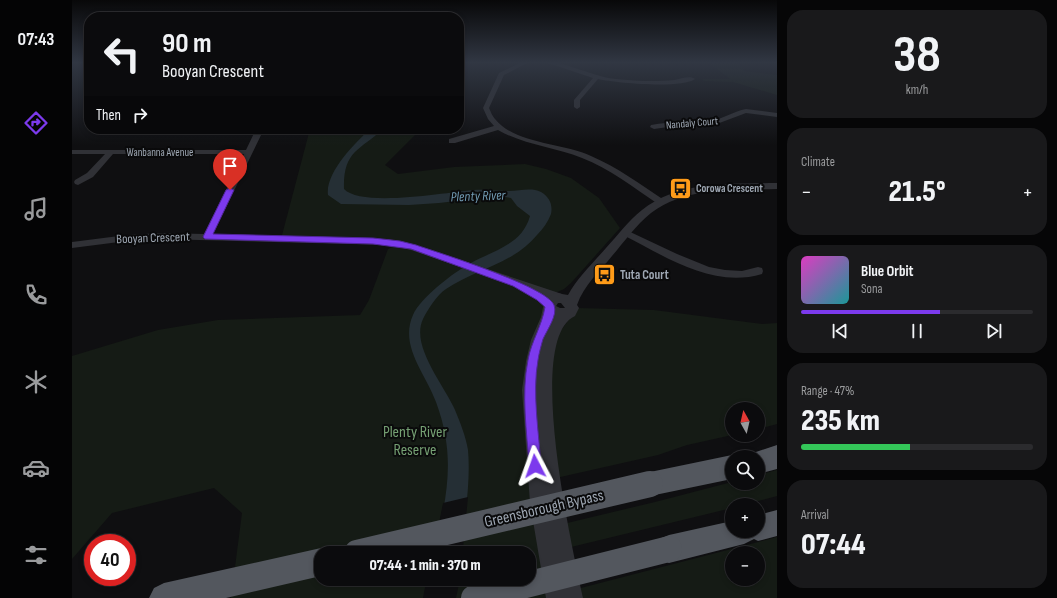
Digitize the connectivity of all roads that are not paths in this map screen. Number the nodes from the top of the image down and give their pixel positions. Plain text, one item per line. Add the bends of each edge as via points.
1 (493, 90) edge
2 (586, 90) edge
3 (577, 107) dead end
4 (777, 115) edge
5 (499, 127) junction
6 (654, 127) dead end
7 (258, 134) edge
8 (452, 141) dead end
9 (72, 152) edge
10 (111, 152) junction
11 (249, 152) junction
12 (78, 182) dead end
13 (777, 186) edge
14 (661, 202) junction
15 (626, 233) junction
16 (207, 237) junction
17 (72, 245) edge
18 (758, 271) dead end
19 (559, 305) junction
20 (777, 457) edge
21 (765, 460) edge
22 (725, 468) edge
23 (777, 523) edge
24 (765, 526) edge
25 (725, 536) edge
26 (388, 546) edge
27 (314, 564) edge
28 (178, 595) edge
29 (474, 598) edge
30 (556, 598) edge
31 (573, 598) edge

1 - 5 street via 486,105 489,116
2 - 3 street via 577,100
4 - 6 street, Nandaly Court via 755,111 743,112 711,123
5 - 8 street
5 - 14 street via 522,138 585,156
7 - 11 street
9 - 10 street, Wanbanna Avenue
10 - 11 street, Wanbanna Avenue
10 - 12 street via 90,175
11 - 16 street
13 - 14 street via 708,188
14 - 15 street via 647,211
15 - 18 street via 707,270 727,274
15 - 19 street via 586,278 573,297
16 - 17 street, Booyan Crescent via 142,236
16 - 19 street, Booyan Crescent via 373,241 400,244 516,284 540,298
19 - 30 street via 548,317 538,340 530,390 539,503
19 - 31 street via 545,370 545,418 559,529
20 - 21 highway
22 - 26 highway, Greensborough Bypass, bridge
23 - 24 highway
25 - 29 highway, bridge
27 - 28 highway

